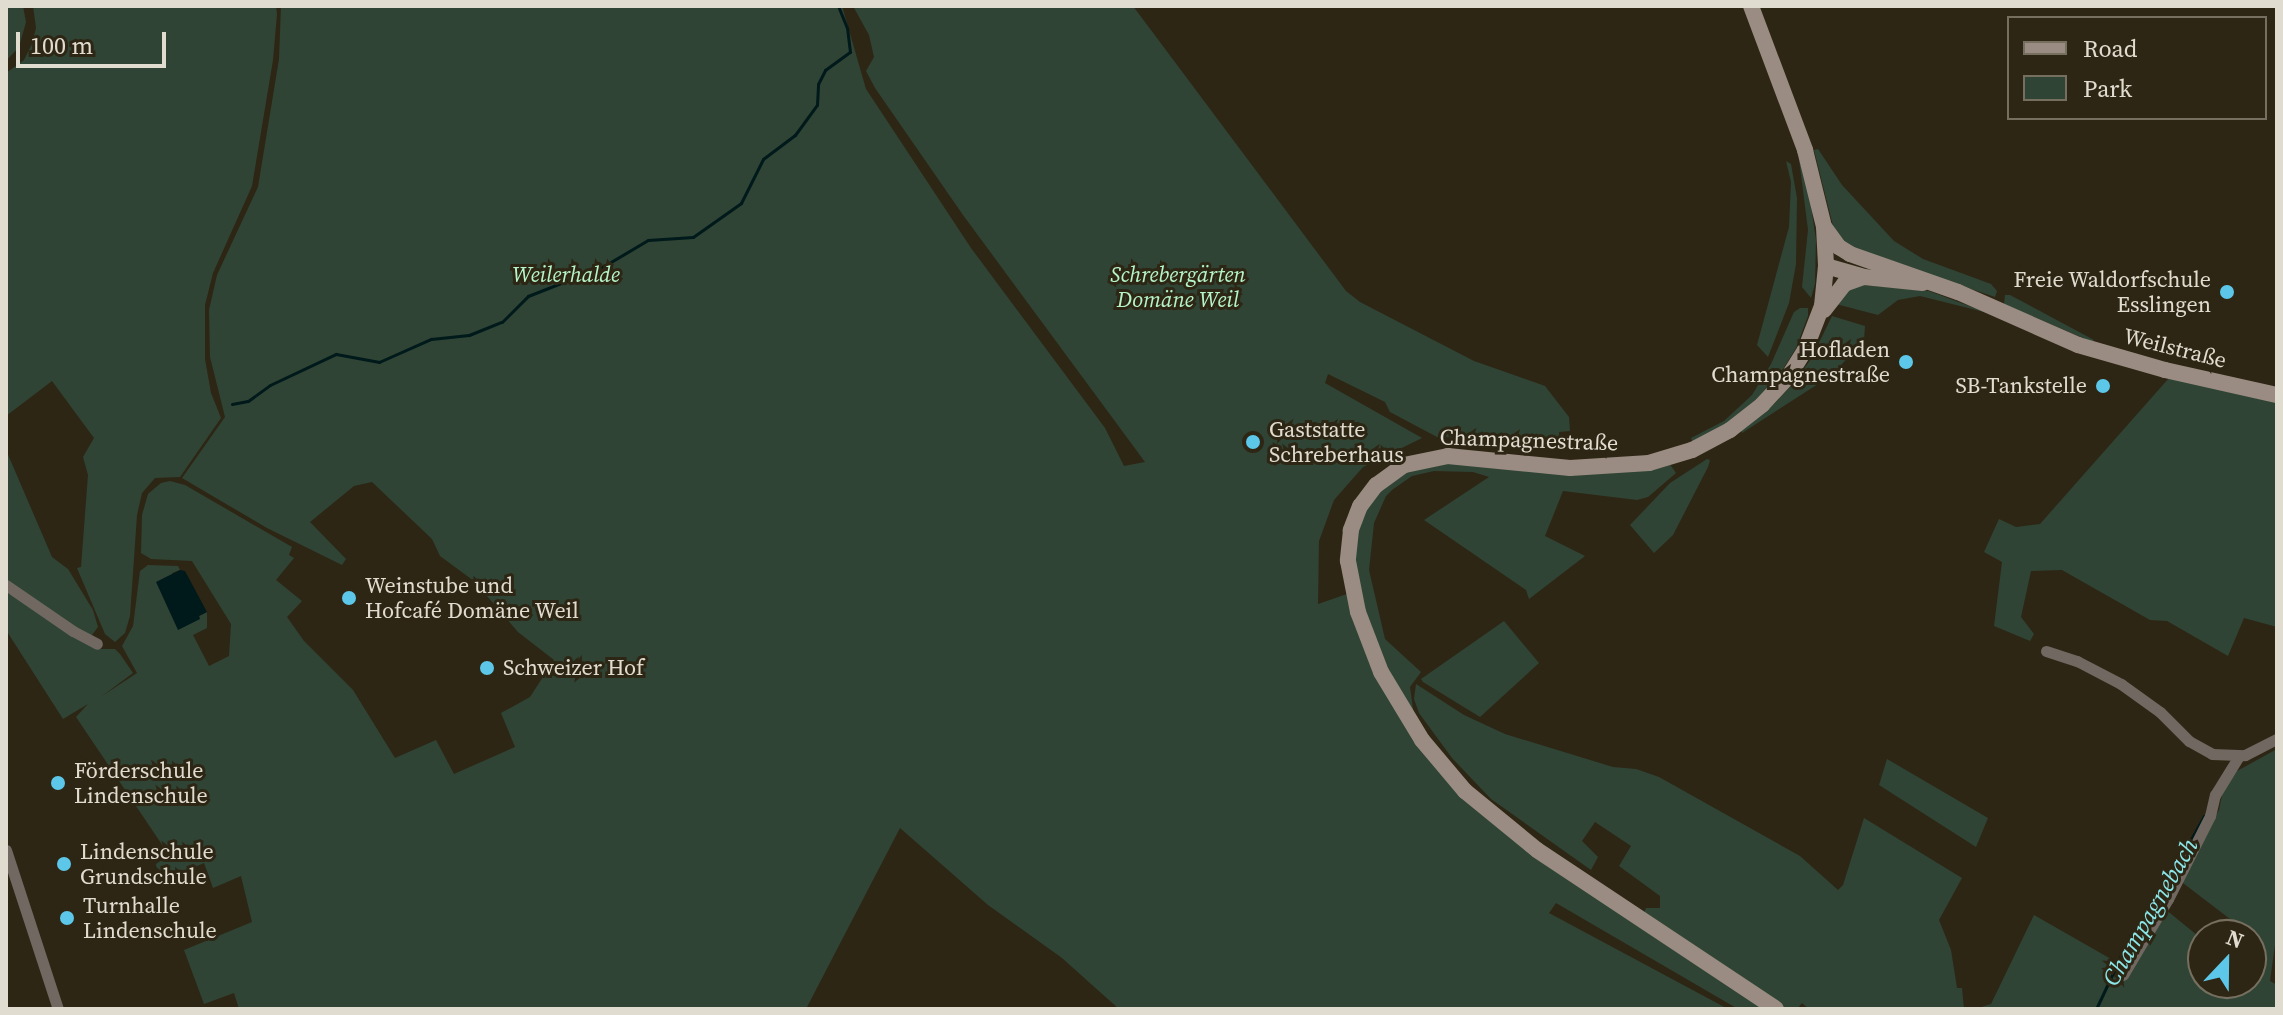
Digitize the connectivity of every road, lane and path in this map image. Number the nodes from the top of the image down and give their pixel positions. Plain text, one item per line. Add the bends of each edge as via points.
1 (1751, 6) edge
2 (1824, 227) junction
3 (1826, 266) junction
4 (1865, 268) junction
5 (1831, 290) junction
6 (2277, 395) edge
7 (6, 585) edge
8 (97, 644) dead end
9 (2046, 651) dead end
10 (2277, 739) edge
11 (2239, 756) junction
12 (6, 850) edge
13 (2123, 975) dead end
14 (58, 1009) edge
15 (1776, 1009) edge

1 - 2 main road via 1809,160
2 - 3 main road
2 - 4 main road, Weilstraße
3 - 4 main road
3 - 5 main road, Champagnestraße
4 - 5 main road
4 - 6 main road, Weilstraße via 1932,283 2078,345
5 - 15 main road, Champagnestraße via 1801,358 1780,387 1741,423 1705,444 1662,460 1605,468 1458,456 1420,460 1389,474 1370,491 1353,522 1348,549 1353,597 1381,672 1411,724 1457,783 1537,850
7 - 8 street
9 - 11 street via 2121,684 2200,748
10 - 11 street
11 - 13 street via 2215,795 2212,813 2168,899
12 - 14 street

